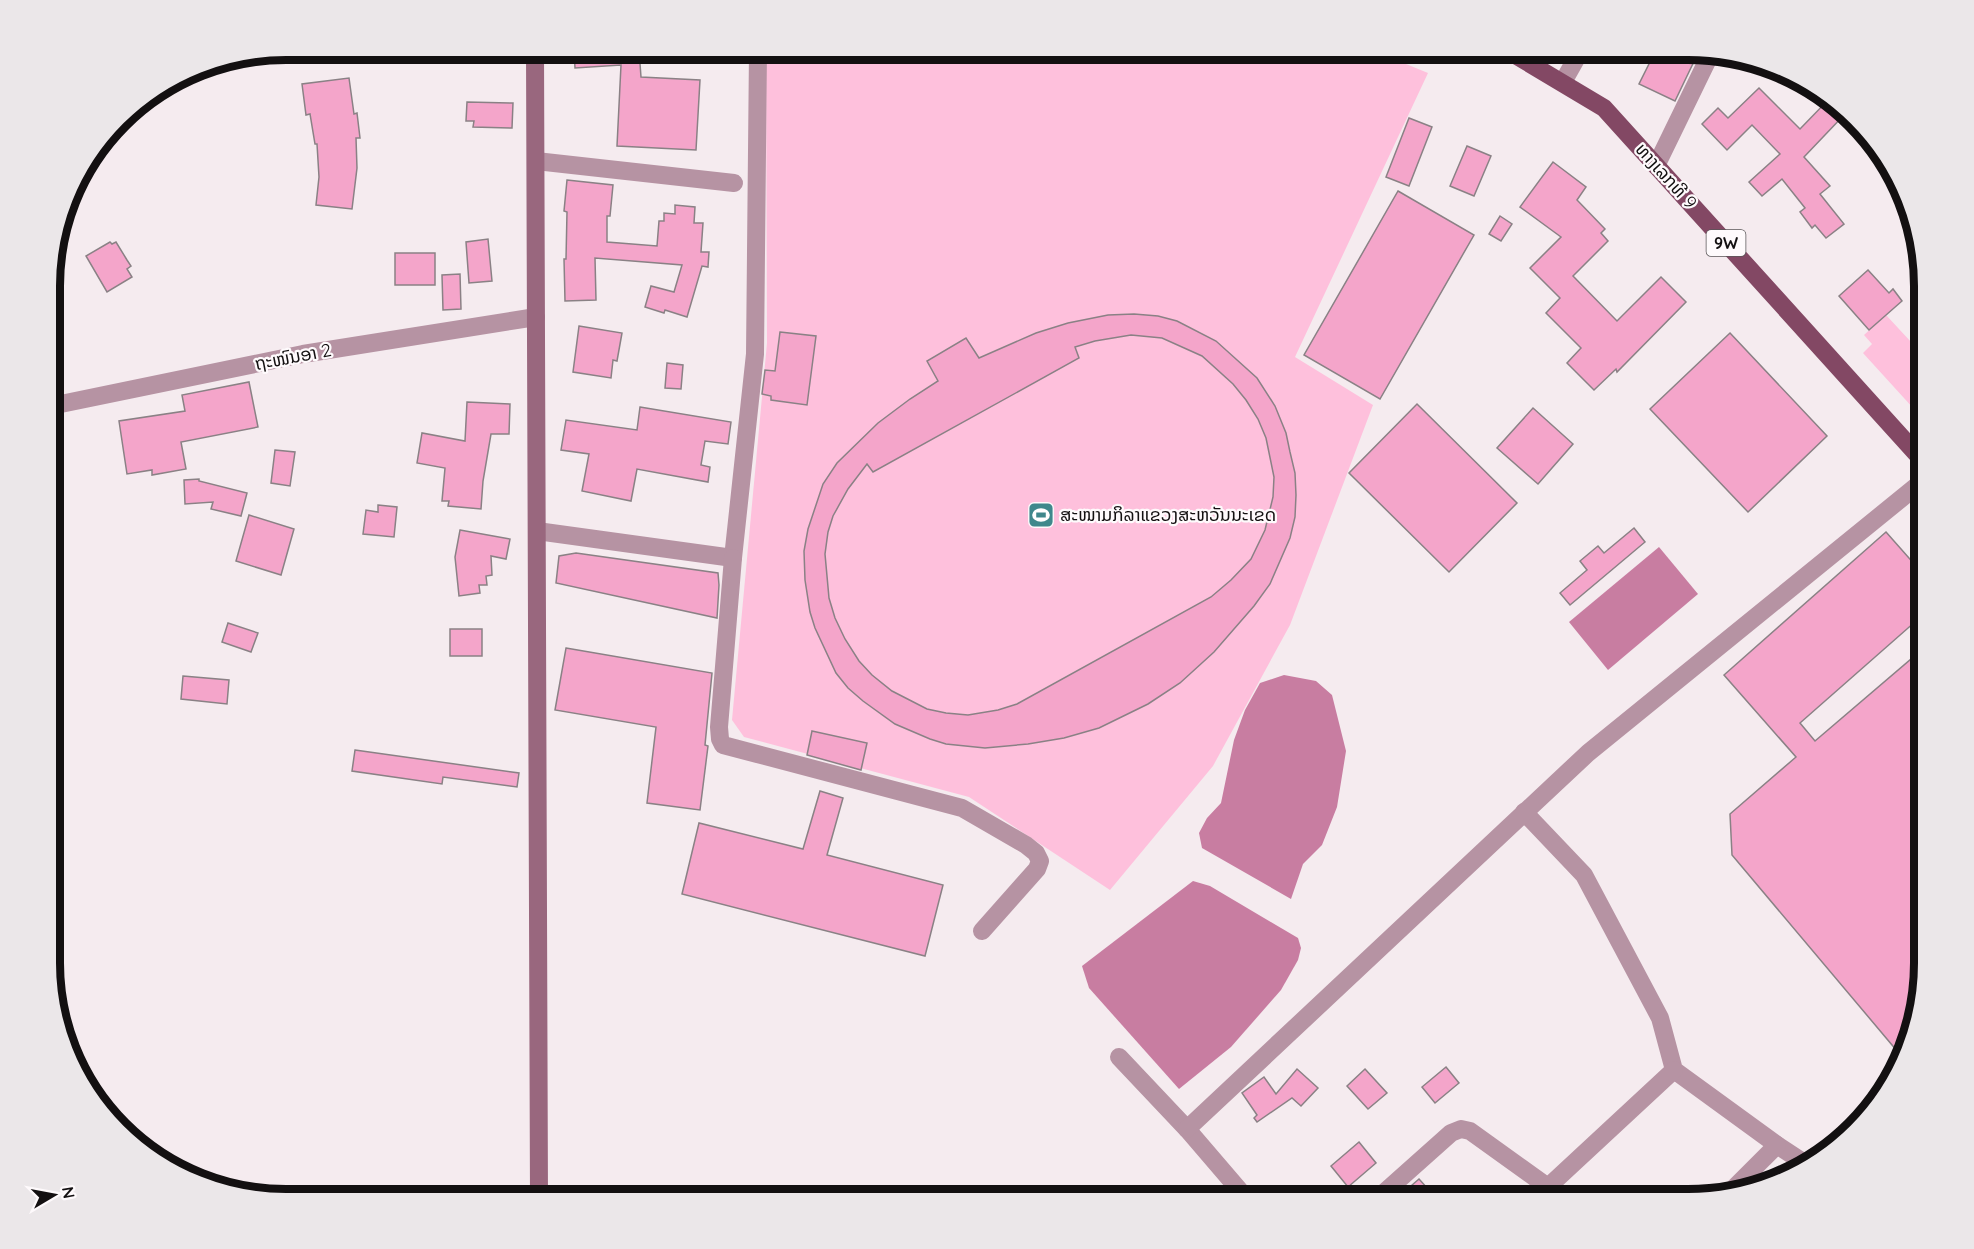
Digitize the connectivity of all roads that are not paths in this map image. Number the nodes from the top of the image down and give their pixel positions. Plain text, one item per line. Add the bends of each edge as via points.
1 (536, 60) edge
2 (758, 60) edge
3 (1524, 60) edge
4 (1575, 60) edge
5 (1707, 61) edge
6 (1563, 82) junction
7 (536, 161) junction
8 (1656, 166) junction
9 (734, 183) dead end
10 (536, 317) junction
11 (60, 404) edge
12 (1914, 451) edge
13 (1914, 488) edge
14 (537, 531) junction
15 (733, 558) junction
16 (1524, 812) junction
17 (982, 931) dead end
18 (1119, 1057) dead end
19 (1674, 1070) junction
20 (1187, 1129) junction
21 (1777, 1145) junction
22 (1800, 1160) edge
23 (1739, 1183) edge
24 (539, 1189) edge
25 (1238, 1189) edge
26 (1388, 1189) edge
27 (1537, 1189) edge
28 (1546, 1189) edge

1 - 7 street
2 - 15 street via 755,354
3 - 6 main road, ທາງເລກທີ 9 / 9W
4 - 6 street
5 - 8 street
6 - 8 main road, ທາງເລກທີ 9 / 9W via 1604,108
7 - 9 street
7 - 10 street
8 - 12 main road, ທາງເລກທີ 9 / 9W
10 - 11 street, ຖະໜົນອາ 2 via 303,354
10 - 14 street
13 - 16 street via 1588,753
14 - 15 street
14 - 24 street
15 - 17 street via 719,727 723,745 962,808 1026,845 1040,861 1037,869
16 - 19 street via 1584,875 1660,1018
16 - 20 street
18 - 20 street
19 - 21 street
19 - 28 street
20 - 25 street
21 - 22 street
21 - 23 street
26 - 27 street via 1451,1133 1461,1129 1470,1131

